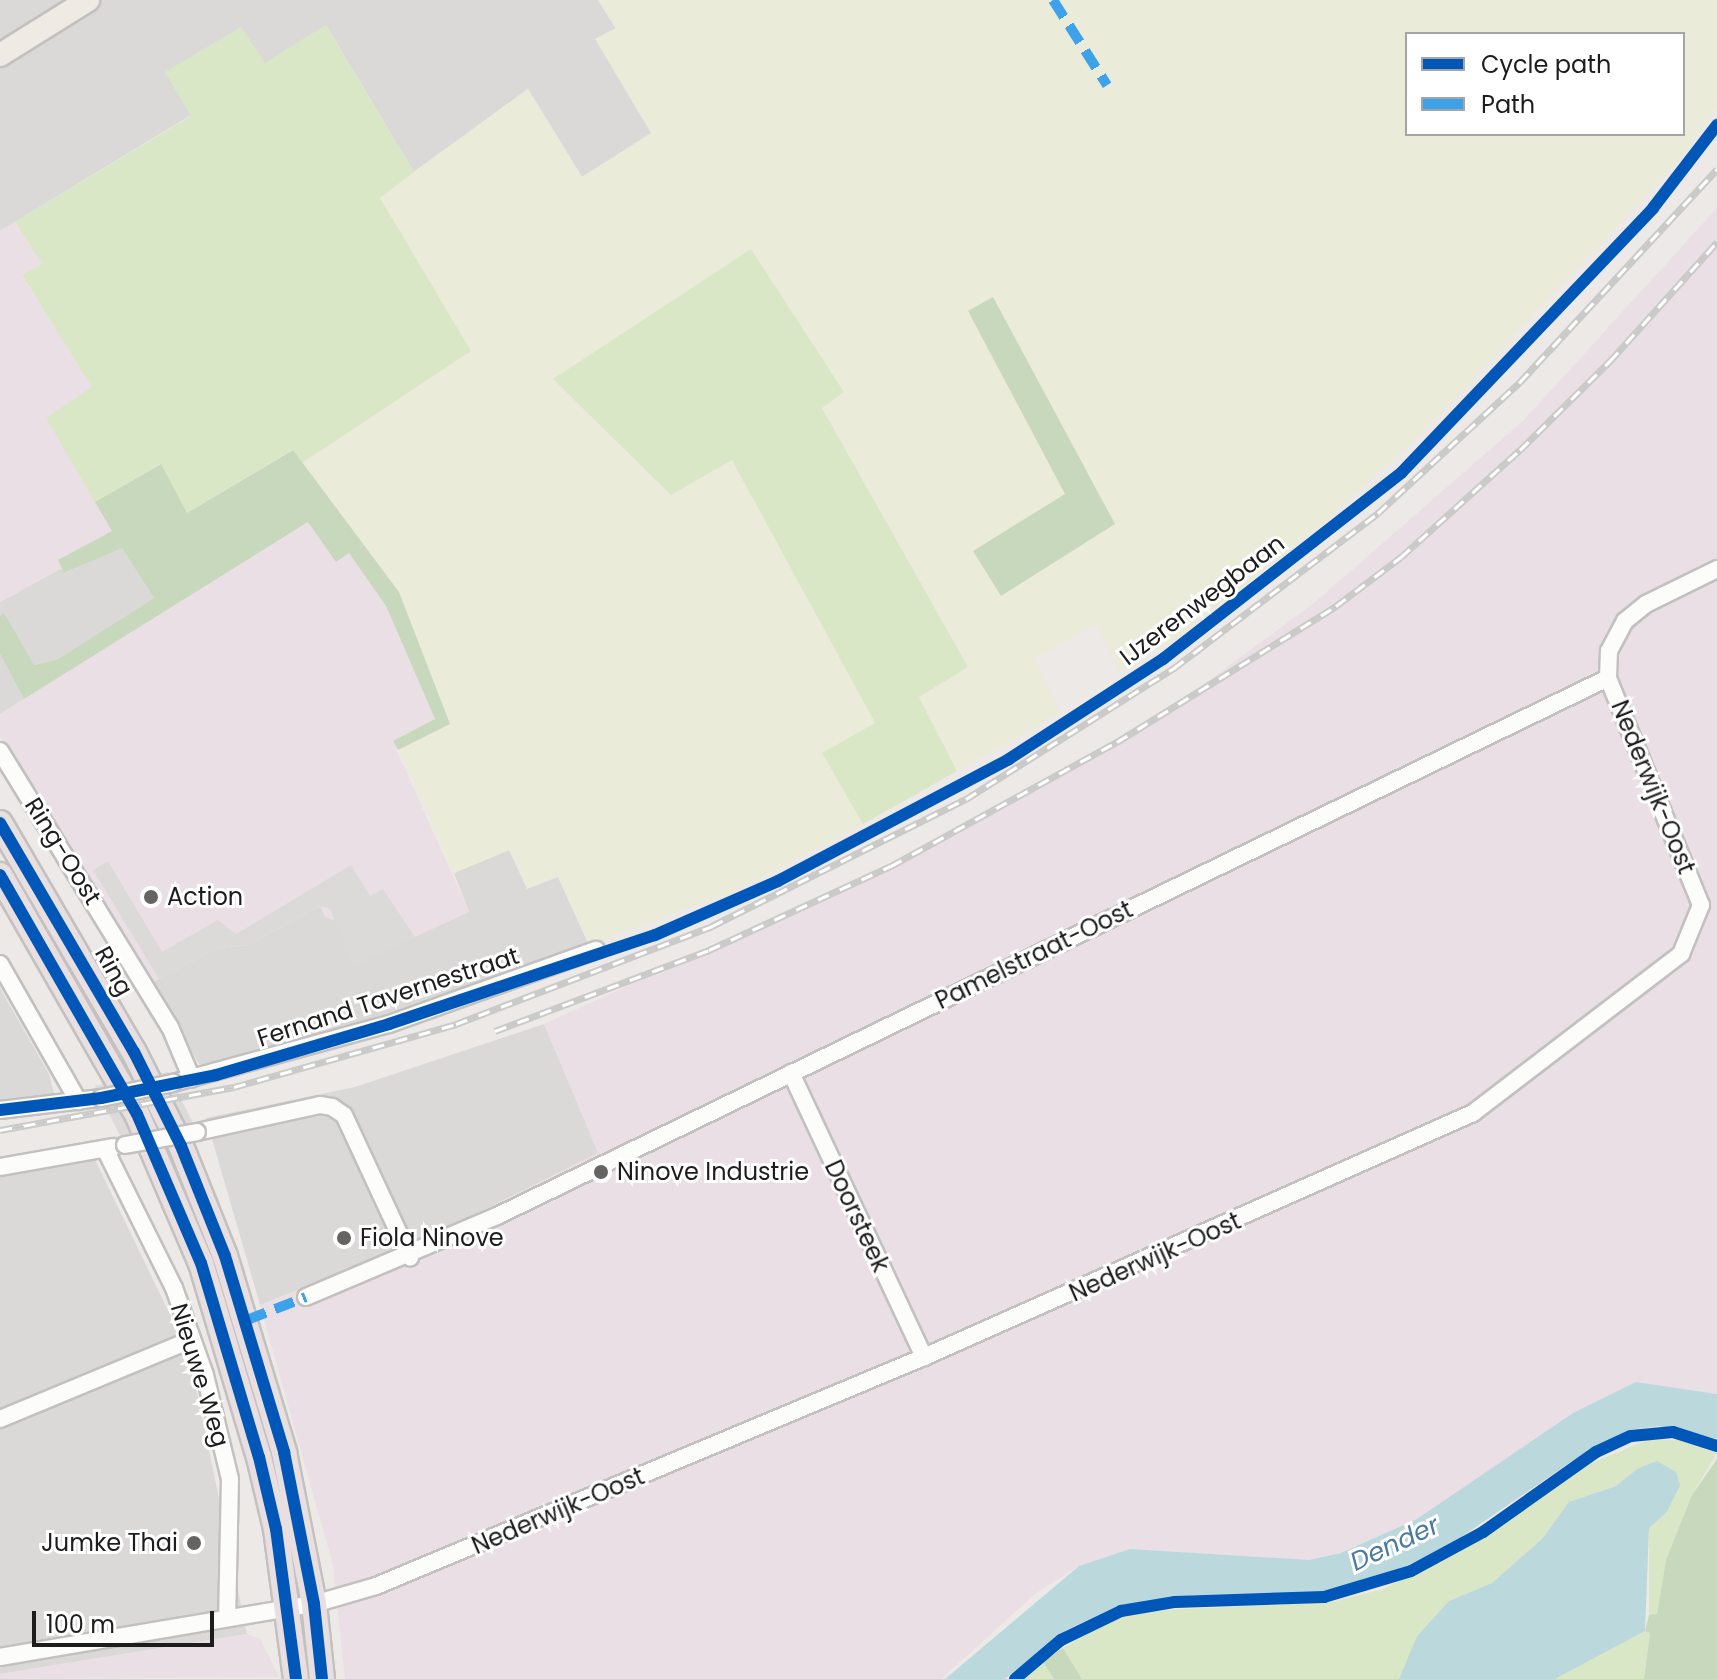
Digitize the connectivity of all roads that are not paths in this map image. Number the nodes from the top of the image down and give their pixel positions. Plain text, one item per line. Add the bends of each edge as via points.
1 (88, 0) edge
2 (0, 55) edge
3 (1717, 569) edge
4 (1608, 678) junction
5 (0, 751) edge
6 (0, 823) edge
7 (0, 875) edge
8 (596, 950) dead end
9 (0, 964) edge
10 (791, 1073) junction
11 (192, 1079) junction
12 (78, 1101) junction
13 (0, 1110) edge
14 (189, 1139) junction
15 (105, 1149) junction
16 (0, 1167) edge
17 (410, 1257) junction
18 (306, 1297) dead end
19 (191, 1340) junction
20 (924, 1357) junction
21 (0, 1419) edge
22 (314, 1604) junction
23 (288, 1608) junction
24 (227, 1617) junction
25 (0, 1657) edge
26 (296, 1679) edge
27 (322, 1679) edge

1 - 2 main road
3 - 4 street via 1646,604 1625,621 1609,651
4 - 10 street, Pamelstraat-Oost
4 - 20 street, Nederwijk-Oost via 1701,905 1681,954 1515,1085 1431,1136
5 - 11 street, Ring-Oost via 170,1027
6 - 14 highway, Ring
7 - 23 highway, Ring via 111,1063 201,1263 242,1390 276,1529
8 - 11 street, Fernand Tavernestraat via 389,1024
9 - 12 street
10 - 17 street, Pamelstraat-Oost
10 - 20 street, Doorsteek
11 - 12 street, Fernand Tavernestraat, bridge
12 - 13 street
14 - 15 street, bridge
14 - 17 street via 320,1105 332,1107 344,1115
14 - 22 highway, Ring via 267,1385
15 - 16 street
15 - 19 street, Nieuwe Weg via 174,1288
17 - 18 street, Pamelstraat-Oost
19 - 21 street
19 - 24 street, Nieuwe Weg via 230,1479
20 - 22 street, Nederwijk-Oost via 376,1586
22 - 23 street, Nederwijk-Oost
22 - 27 highway, Ring
23 - 24 street, Nederwijk-Oost
23 - 26 highway, Ring
24 - 25 street, Nederwijk-Oost

